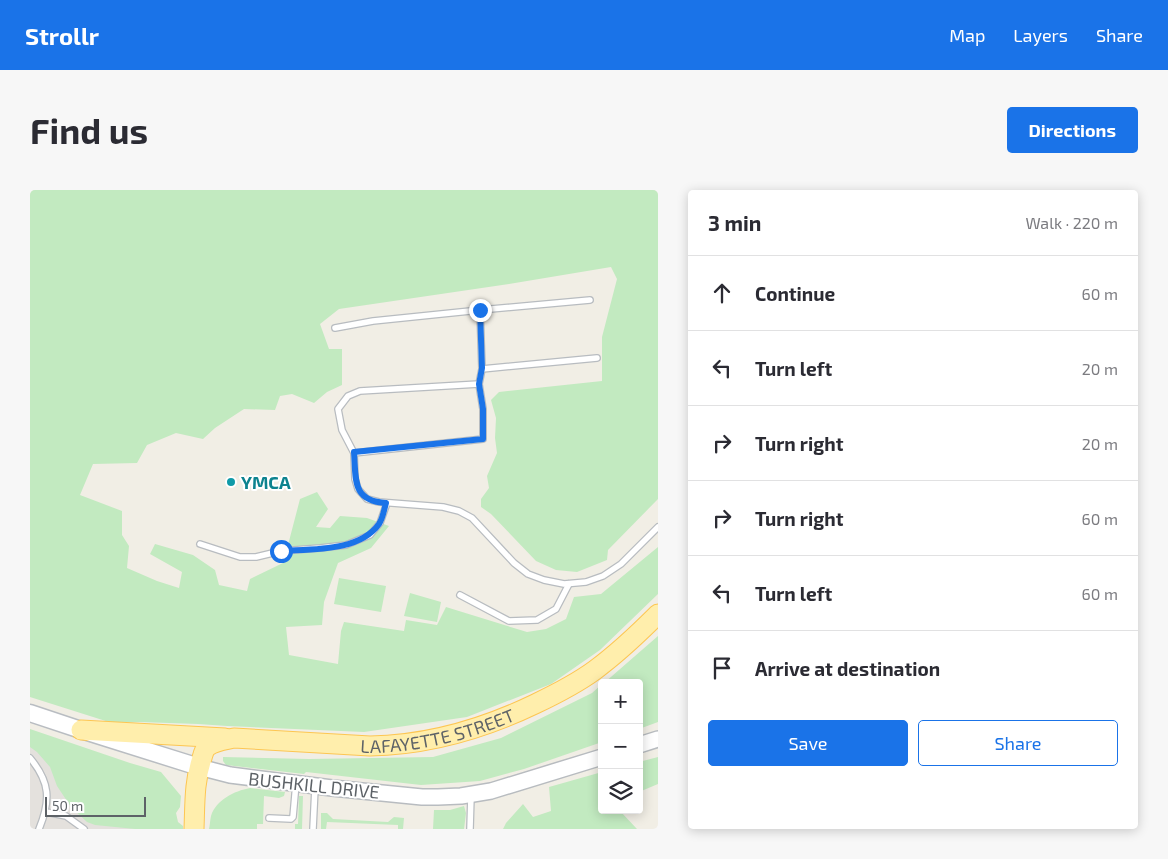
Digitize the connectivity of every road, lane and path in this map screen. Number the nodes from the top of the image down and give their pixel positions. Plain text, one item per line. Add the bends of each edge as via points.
1 (590, 300) dead end
2 (480, 310) junction
3 (336, 328) dead end
4 (597, 358) dead end
5 (482, 368) junction
6 (479, 384) junction
7 (354, 452) junction
8 (386, 503) junction
9 (658, 527) edge
10 (200, 544) dead end
11 (569, 584) junction
12 (460, 595) dead end
13 (658, 614) edge
14 (30, 713) edge
15 (81, 730) junction
16 (234, 738) junction
17 (658, 739) edge
18 (643, 744) edge
19 (30, 758) edge
20 (598, 758) edge
21 (199, 768) junction
22 (296, 783) junction
23 (315, 786) junction
24 (471, 795) junction
25 (46, 812) junction
26 (269, 818) dead end
27 (39, 829) edge
28 (84, 829) edge
29 (194, 829) edge
30 (312, 829) edge
31 (470, 829) edge

1 - 2 lane
2 - 3 lane
2 - 5 lane
4 - 5 lane
5 - 6 lane
6 - 7 lane via 483,439
6 - 7 lane via 360,391 348,396 338,409 342,430
7 - 8 lane via 358,489 367,499
8 - 10 lane via 380,523 370,534 346,545 240,557
8 - 11 lane via 443,507 459,512 472,518 528,574
9 - 11 lane via 603,576
11 - 12 lane via 556,609 537,620 509,621
13 - 16 main road, LAFAYETTE STREET via 616,653 570,686 506,718 467,731 388,746
14 - 15 main road, BUSHKILL DRIVE
15 - 16 main road
15 - 21 main road, BUSHKILL DRIVE
16 - 21 main road, LAFAYETTE STREET via 207,748
17 - 18 street
19 - 25 lane via 40,769 46,787
20 - 24 street, BUSHKILL DRIVE
21 - 22 street, BUSHKILL DRIVE via 230,776
21 - 29 main road, LAFAYETTE STREET
22 - 23 street, BUSHKILL DRIVE
22 - 26 lane via 293,817
23 - 24 street, BUSHKILL DRIVE via 422,797
23 - 30 lane
24 - 31 lane
25 - 27 lane
25 - 28 lane via 66,816

